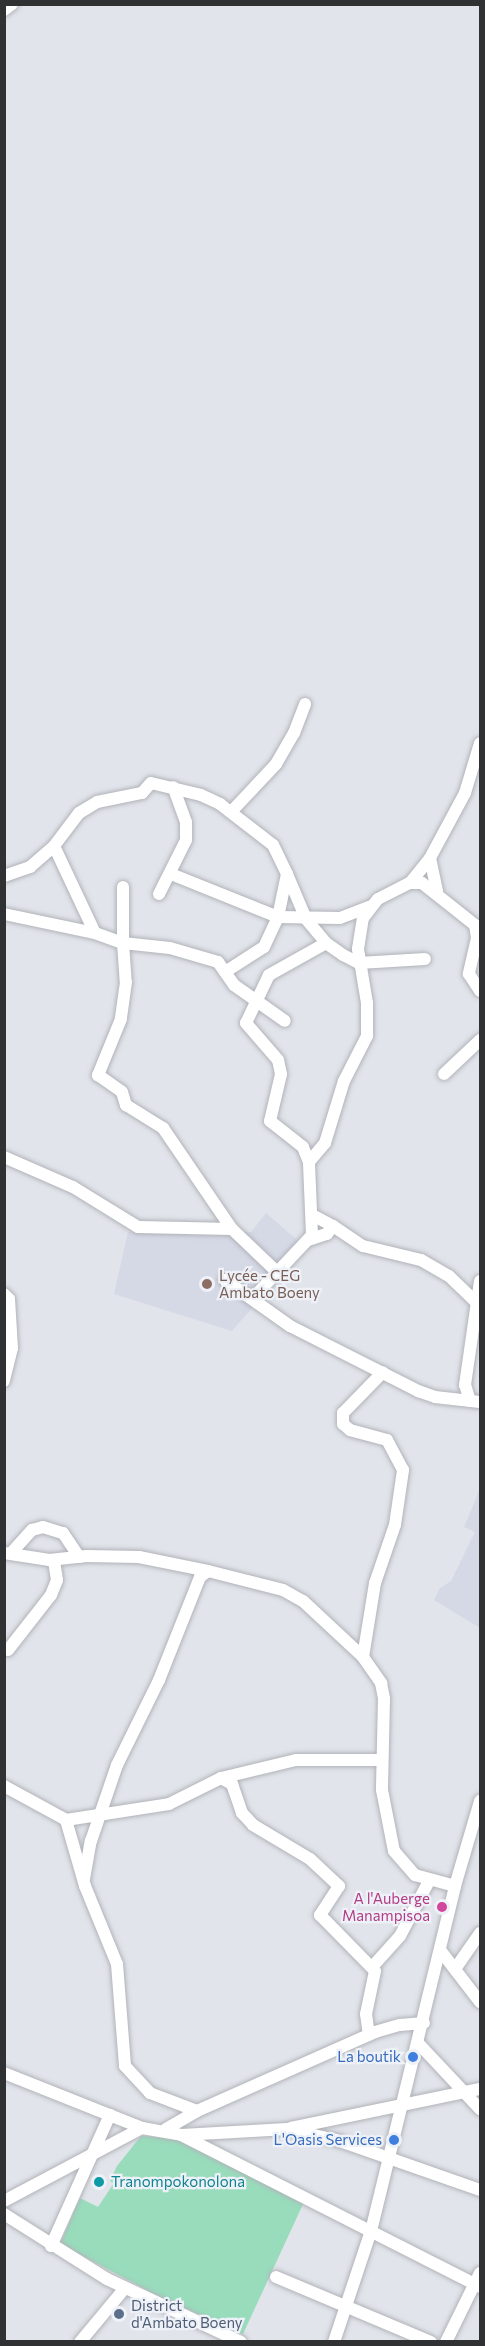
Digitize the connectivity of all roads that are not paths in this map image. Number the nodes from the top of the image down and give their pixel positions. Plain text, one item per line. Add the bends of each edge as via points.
1 (12, 4) edge
2 (4, 9) edge
3 (305, 704) dead end
4 (480, 743) edge
5 (173, 787) junction
6 (231, 812) junction
7 (54, 846) junction
8 (430, 858) junction
9 (171, 874) junction
10 (287, 874) junction
11 (4, 876) edge
12 (410, 883) junction
13 (123, 887) dead end
14 (437, 892) junction
15 (159, 894) dead end
16 (374, 905) junction
17 (4, 914) edge
18 (278, 917) junction
19 (306, 919) junction
20 (478, 927) edge
21 (94, 933) junction
22 (123, 943) junction
23 (326, 943) junction
24 (425, 959) dead end
25 (359, 963) junction
26 (225, 972) junction
27 (480, 991) edge
28 (254, 1002) junction
29 (285, 1021) dead end
30 (480, 1040) edge
31 (444, 1074) dead end
32 (4, 1157) edge
33 (309, 1162) junction
34 (312, 1215) junction
35 (333, 1226) junction
36 (232, 1229) junction
37 (308, 1240) junction
38 (276, 1271) junction
39 (225, 1280) dead end
40 (480, 1281) edge
41 (4, 1294) edge
42 (252, 1299) junction
43 (476, 1302) junction
44 (383, 1372) junction
45 (4, 1381) edge
46 (475, 1401) edge
47 (8, 1552) edge
48 (79, 1557) junction
49 (54, 1560) junction
50 (208, 1571) junction
51 (8, 1650) dead end
52 (363, 1657) junction
53 (381, 1760) junction
54 (221, 1778) junction
55 (4, 1786) edge
56 (480, 1801) edge
57 (99, 1815) junction
58 (66, 1820) junction
59 (84, 1879) junction
60 (429, 1881) junction
61 (455, 1886) junction
62 (480, 1933) edge
63 (440, 1950) junction
64 (373, 1966) junction
65 (454, 1970) junction
66 (480, 2002) edge
67 (424, 2023) junction
68 (369, 2035) junction
69 (418, 2043) junction
70 (4, 2073) edge
71 (480, 2089) edge
72 (467, 2094) junction
73 (403, 2107) junction
74 (480, 2109) edge
75 (197, 2111) junction
76 (110, 2115) junction
77 (142, 2128) junction
78 (166, 2129) junction
79 (286, 2129) junction
80 (181, 2135) junction
81 (94, 2150) junction
82 (390, 2159) junction
83 (480, 2190) edge
84 (4, 2201) edge
85 (4, 2214) edge
86 (371, 2231) junction
87 (51, 2246) junction
88 (276, 2277) dead end
89 (479, 2281) edge
90 (125, 2288) junction
91 (347, 2306) junction
92 (80, 2342) edge
93 (241, 2342) edge
94 (334, 2342) edge
95 (431, 2342) edge
96 (446, 2342) edge

1 - 2 street
3 - 6 street via 276,764
4 - 8 street via 465,793
5 - 6 street via 201,795
5 - 7 street via 151,783 142,793 97,802 79,813
5 - 9 street via 186,822 186,840
6 - 10 street via 273,845
7 - 11 street via 30,867
7 - 21 street
8 - 12 street
8 - 14 street
9 - 15 street
9 - 18 street
10 - 18 street
10 - 19 street
12 - 14 street via 422,883
12 - 16 street
13 - 22 street
14 - 20 street
16 - 19 street via 340,918
16 - 25 street via 363,918
17 - 21 street
18 - 19 street
18 - 26 street via 264,947
19 - 23 street
20 - 27 street via 469,974
21 - 22 street
22 - 26 street via 170,948 218,962
22 - 36 street via 126,982 121,1018 98,1075 122,1092 126,1105 163,1128
23 - 25 street
23 - 28 street via 269,975
24 - 25 street
25 - 33 street via 367,1003 367,1036 344,1080 325,1143
26 - 28 street
28 - 29 street
28 - 33 street via 246,1023 278,1060 281,1074 270,1121 303,1147
30 - 31 street
32 - 36 street via 73,1187 138,1227
33 - 34 street
34 - 35 street
34 - 37 street
35 - 37 street via 327,1234
35 - 43 street via 363,1246 421,1260 457,1282
36 - 38 street
37 - 38 street
38 - 42 street
39 - 42 street
40 - 43 street
41 - 45 street via 9,1299 12,1348
42 - 44 street via 328,1348
43 - 46 street via 465,1385
44 - 46 street via 435,1397
44 - 52 street via 343,1413 343,1424 350,1430 387,1440 403,1470 395,1525 375,1583
47 - 48 street via 32,1530 43,1527 63,1533
47 - 49 street
48 - 49 street
48 - 50 street via 139,1557
49 - 51 street via 57,1580 51,1595
50 - 52 street via 246,1579 303,1601
50 - 57 street via 200,1577
52 - 53 street via 381,1683 384,1699
53 - 54 street via 296,1760
53 - 60 street via 394,1851 406,1869
54 - 57 street via 169,1804
54 - 64 street via 232,1785 242,1813 253,1825 328,1873 339,1886 320,1914
55 - 58 street
56 - 61 street
57 - 58 street
57 - 59 street
58 - 59 street
59 - 75 street via 117,1964 124,2066 132,2079 150,2093
60 - 61 street
60 - 64 street via 400,1936
61 - 63 street
62 - 65 street
63 - 65 street
63 - 67 street
64 - 68 street via 366,2014
65 - 66 street
67 - 68 street via 400,2025
67 - 69 street
68 - 75 street
69 - 72 street
69 - 73 street
70 - 76 street
71 - 72 street
72 - 73 street
72 - 74 street
73 - 79 street
73 - 82 street
75 - 78 street
76 - 77 street
76 - 81 street
77 - 78 street
77 - 81 street
78 - 80 street
79 - 80 street
79 - 82 street via 340,2141
80 - 86 street
81 - 84 street
81 - 87 street
82 - 83 street
82 - 86 street
85 - 87 street
86 - 89 street
86 - 91 street
87 - 90 street
88 - 91 street
89 - 96 street
90 - 92 street
90 - 93 street
91 - 94 street
91 - 95 street

